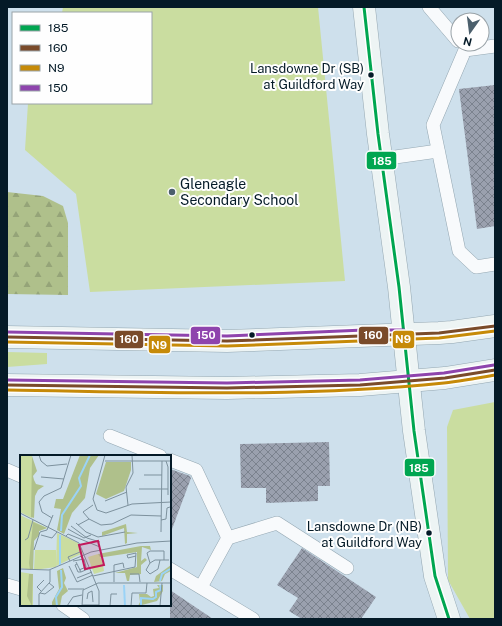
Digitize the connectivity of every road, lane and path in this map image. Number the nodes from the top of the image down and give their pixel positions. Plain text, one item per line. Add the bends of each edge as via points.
1 (429, 7) edge
2 (366, 8) edge
3 (450, 32) edge
4 (459, 52) edge
5 (438, 151) junction
6 (381, 159) junction
7 (495, 264) edge
8 (495, 326) edge
9 (404, 335) junction
10 (7, 337) edge
11 (495, 370) edge
12 (408, 381) junction
13 (7, 384) edge
14 (110, 436) dead end
15 (158, 455) edge
16 (171, 460) edge
17 (7, 470) edge
18 (20, 476) edge
19 (228, 538) junction
20 (347, 568) dead end
21 (171, 570) edge
22 (7, 585) edge
23 (201, 587) junction
24 (20, 589) edge
25 (65, 606) edge
26 (83, 619) edge
27 (253, 619) edge
28 (449, 619) edge

1 - 3 lane
2 - 6 main road
4 - 5 lane via 433,125
5 - 6 lane
5 - 7 lane via 459,251 476,267
6 - 9 main road
8 - 9 main road
9 - 10 main road via 227,341
9 - 12 main road
11 - 12 main road
12 - 13 main road via 360,385 227,388
12 - 28 main road via 435,576
14 - 15 lane
16 - 19 lane via 196,470
17 - 18 lane
19 - 20 lane via 277,523
19 - 23 lane
21 - 23 lane
22 - 24 lane
23 - 27 lane
25 - 26 lane

